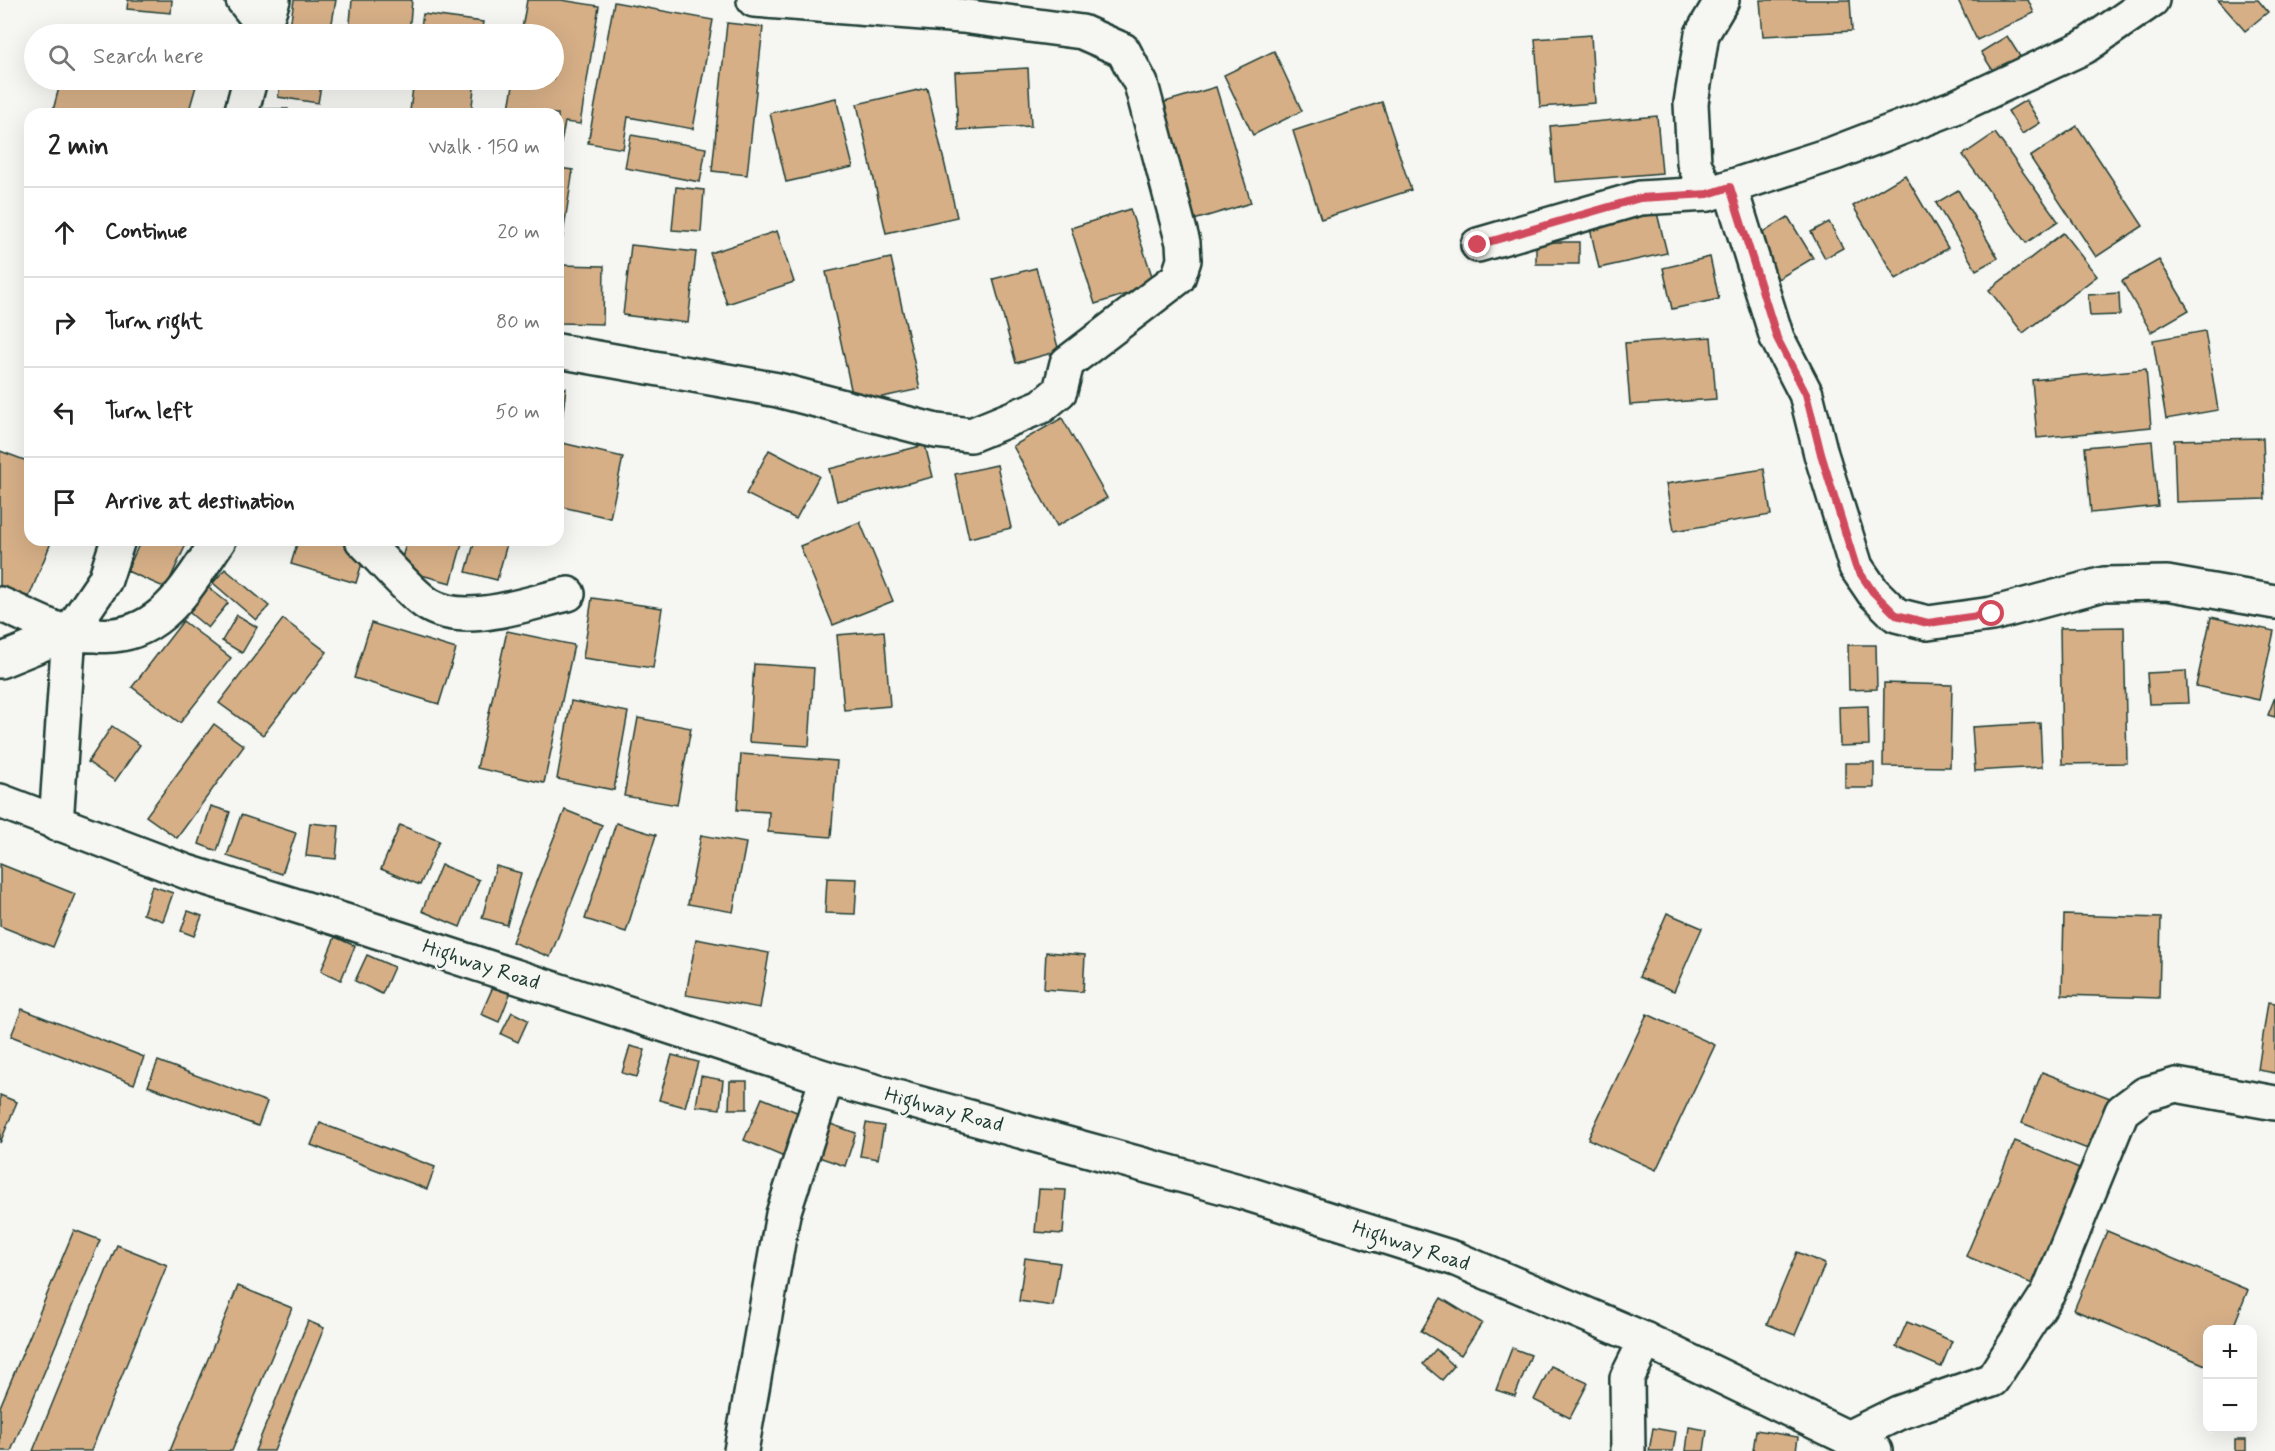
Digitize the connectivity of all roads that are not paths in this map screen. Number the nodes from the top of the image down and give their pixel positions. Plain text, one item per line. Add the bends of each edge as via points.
1 (243, 0) edge
2 (754, 0) edge
3 (1722, 0) edge
4 (2152, 0) edge
5 (266, 20) edge
6 (248, 90) edge
7 (243, 108) edge
8 (1719, 190) junction
9 (1478, 245) dead end
10 (564, 352) edge
11 (116, 546) edge
12 (215, 546) edge
13 (368, 546) edge
14 (568, 594) dead end
15 (2275, 602) edge
16 (0, 604) edge
17 (69, 633) junction
18 (0, 661) edge
19 (0, 801) edge
20 (56, 824) junction
21 (827, 1078) junction
22 (2275, 1103) edge
23 (1646, 1340) junction
24 (1861, 1444) edge
25 (741, 1451) edge
26 (1628, 1451) edge

1 - 5 street
2 - 10 street via 962,16 1082,32 1123,50 1141,84 1183,243 1184,260 1178,278 1067,363 1060,391 1042,406 970,435 936,431 778,390
3 - 8 street via 1702,34 1691,103 1694,163
4 - 8 street via 2084,47 1955,107 1835,153
6 - 7 street
8 - 9 street via 1640,198
8 - 15 street via 1777,338 1806,394 1856,567 1896,615 1928,623 1992,614 2104,584 2167,583
11 - 17 street via 105,580
12 - 17 street via 174,603 151,623 134,633 112,637
13 - 14 street via 428,604 451,614 475,615
16 - 17 street
17 - 18 street
17 - 20 street
19 - 20 street, Highway Road
20 - 21 street, Highway Road via 187,872
21 - 23 street, Highway Road via 1242,1192 1456,1259
21 - 25 street via 783,1214
22 - 24 street via 2176,1085 2145,1094 2122,1111 2048,1293 1992,1380 1898,1413
23 - 24 street, Highway Road
23 - 26 street via 1627,1378

